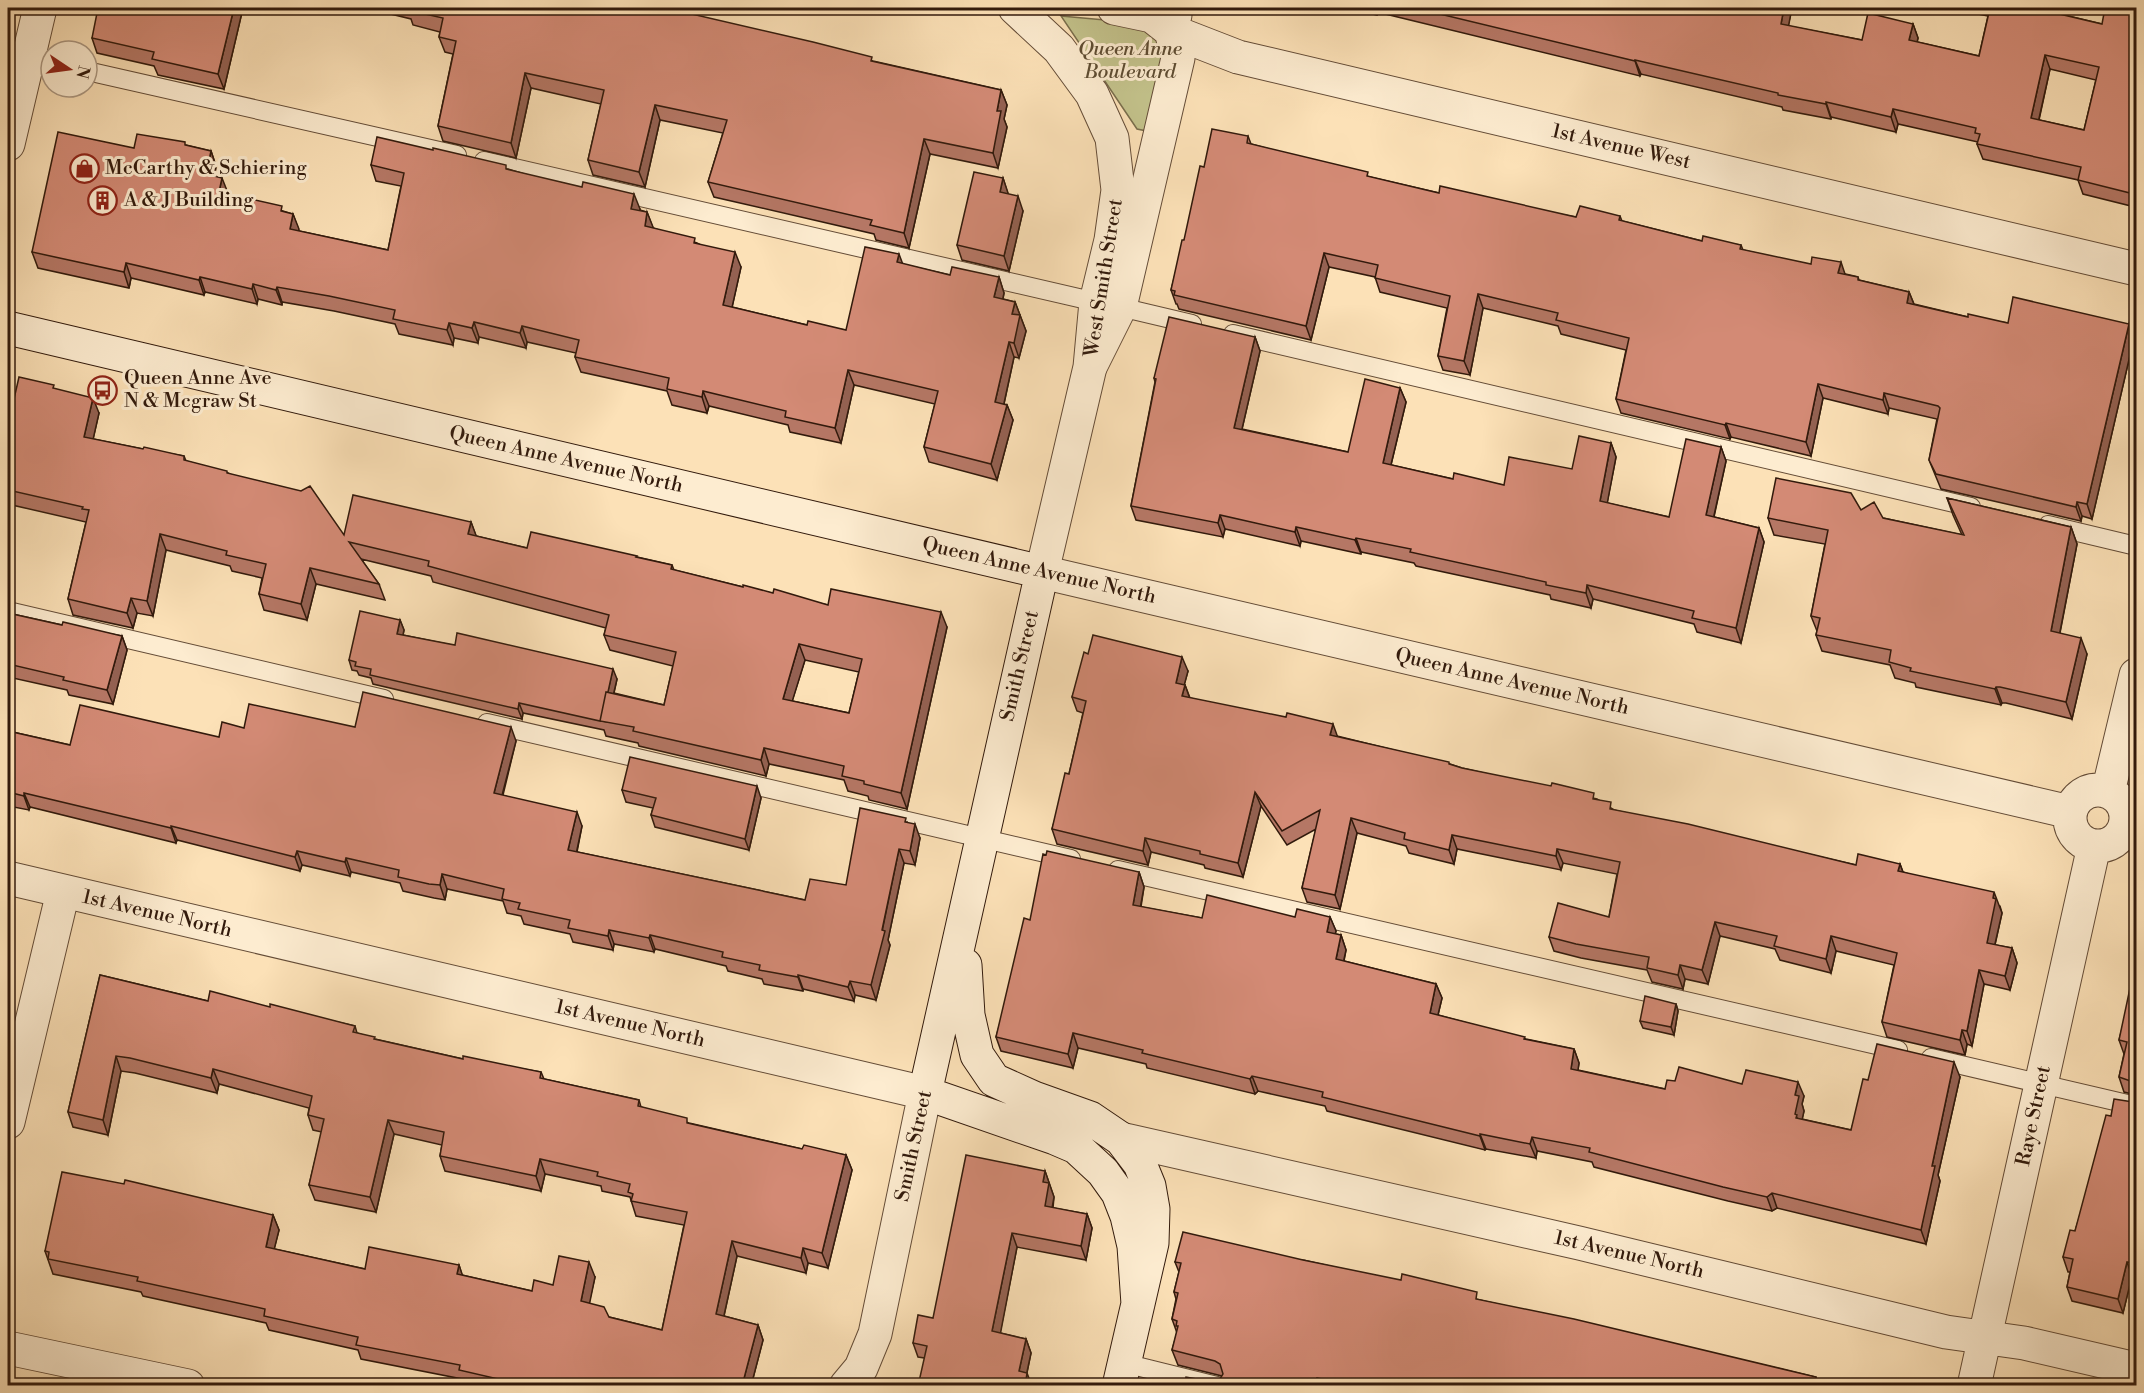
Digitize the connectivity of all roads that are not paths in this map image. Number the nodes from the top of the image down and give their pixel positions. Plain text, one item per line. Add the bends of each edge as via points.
1 (40, 8) edge
2 (1015, 8) edge
3 (1114, 8) edge
4 (1174, 19) edge
5 (29, 57) edge
6 (99, 73) edge
7 (8, 144) edge
8 (2136, 269) edge
9 (1108, 304) junction
10 (8, 328) edge
11 (1988, 511) edge
12 (2034, 522) edge
13 (2136, 546) edge
14 (1042, 572) junction
15 (8, 611) edge
16 (2136, 675) edge
17 (404, 703) edge
18 (474, 720) edge
19 (2108, 792) junction
20 (2070, 812) junction
21 (2131, 825) edge
22 (982, 838) junction
23 (2094, 846) junction
24 (8, 878) edge
25 (63, 892) junction
26 (967, 900) junction
27 (2041, 1083) junction
28 (925, 1093) junction
29 (2136, 1106) edge
30 (8, 1122) edge
31 (1121, 1139) junction
32 (1138, 1304) junction
33 (1985, 1338) junction
34 (8, 1348) edge
35 (2136, 1369) edge
36 (1121, 1375) edge
37 (188, 1386) edge
38 (846, 1386) edge
39 (1217, 1386) edge
40 (1974, 1386) edge

1 - 5 street
2 - 9 street, West Smith Street via 1059,49 1092,94 1112,138 1118,190
3 - 4 street, 1st Avenue West
4 - 8 street, 1st Avenue West via 1238,57
4 - 9 street, West Smith Street via 1178,58
5 - 7 street
6 - 9 lane
9 - 11 lane
9 - 14 street, West Smith Street
10 - 14 street, Queen Anne Avenue North
12 - 13 lane
14 - 20 street, Queen Anne Avenue North
14 - 22 street, Smith Street
15 - 17 lane
16 - 19 street
18 - 22 lane
19 - 20 street via 2092,790 2083,794
19 - 21 street via 2118,797
20 - 23 street via 2074,834
21 - 23 street via 2108,845
22 - 26 street, Smith Street
22 - 27 lane
23 - 27 street, Raye Street
24 - 25 street, 1st Avenue North
25 - 28 street, 1st Avenue North
25 - 30 street
26 - 28 street, Smith Street
26 - 31 street, Smith Street via 966,987 977,1055 994,1080 1090,1118
27 - 29 lane
27 - 33 street, Raye Street
28 - 32 street, 1st Avenue North via 1076,1147 1103,1172 1118,1193 1127,1216 1134,1246
28 - 38 street, Smith Street via 875,1334 861,1368
31 - 32 street via 1140,1164 1153,1209 1152,1243
31 - 33 street, 1st Avenue North
32 - 36 street
33 - 35 street, 1st Avenue North
33 - 40 street, Raye Street
34 - 37 street
36 - 39 lane

